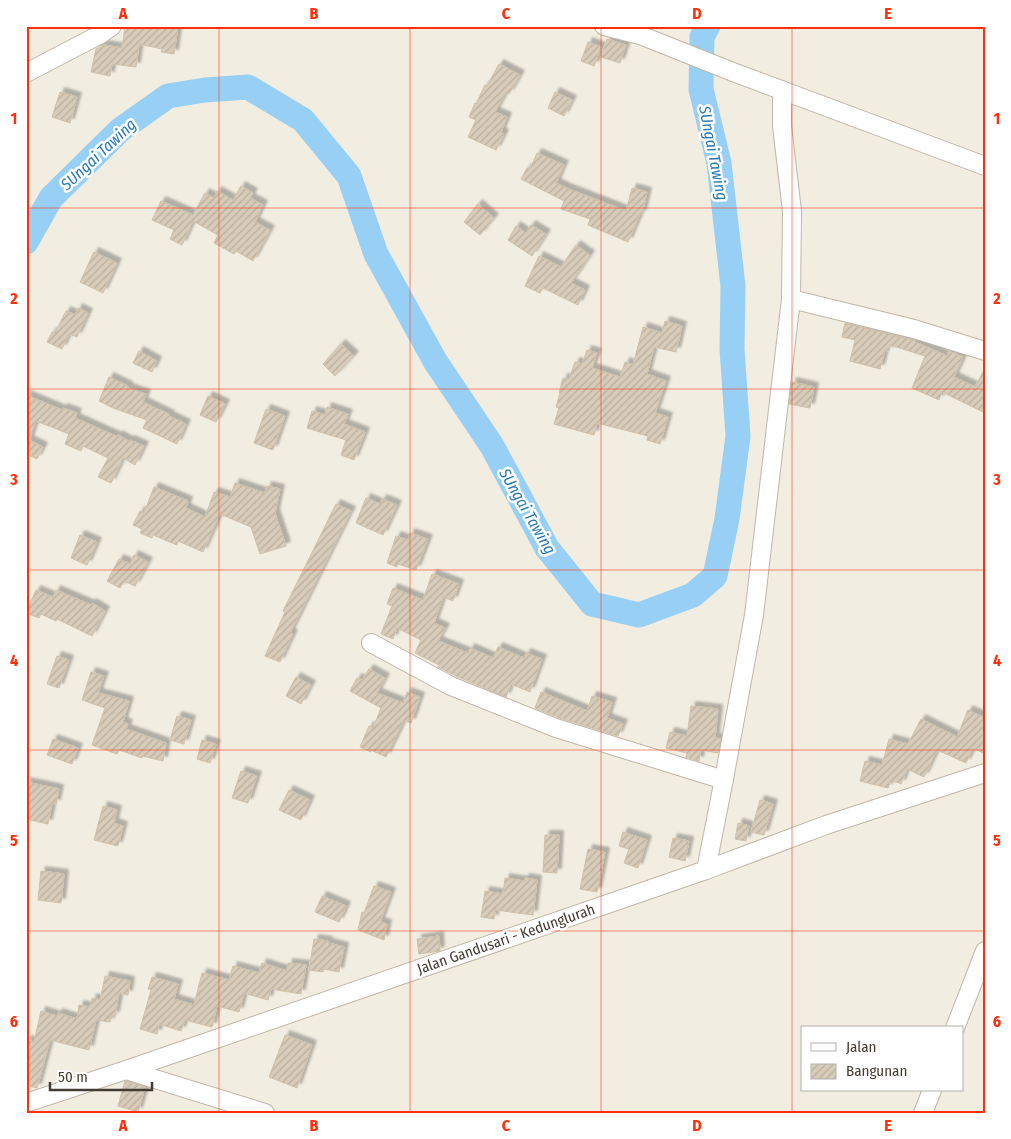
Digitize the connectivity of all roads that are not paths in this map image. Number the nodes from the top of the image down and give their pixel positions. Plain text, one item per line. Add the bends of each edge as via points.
1 (112, 26) edge
2 (604, 26) edge
3 (26, 73) edge
4 (782, 90) junction
5 (985, 166) edge
6 (791, 299) junction
7 (985, 351) edge
8 (372, 643) dead end
9 (985, 773) edge
10 (724, 780) junction
11 (706, 870) junction
12 (985, 951) edge
13 (957, 1026) edge
14 (126, 1070) junction
15 (931, 1092) edge
16 (26, 1103) edge
17 (265, 1113) edge
18 (923, 1113) edge

1 - 3 street
2 - 4 street via 640,35
4 - 5 street
4 - 6 street via 782,126 792,211
6 - 7 street via 914,329
6 - 10 street via 754,615
8 - 10 street via 451,686 556,728
9 - 11 street, Jalan Gandusari - Kedunglurah via 826,825
10 - 11 street
11 - 14 street, Jalan Gandusari - Kedunglurah
12 - 13 street
14 - 16 street, Jalan Gandusari - Kedunglurah
14 - 17 street
15 - 18 street

